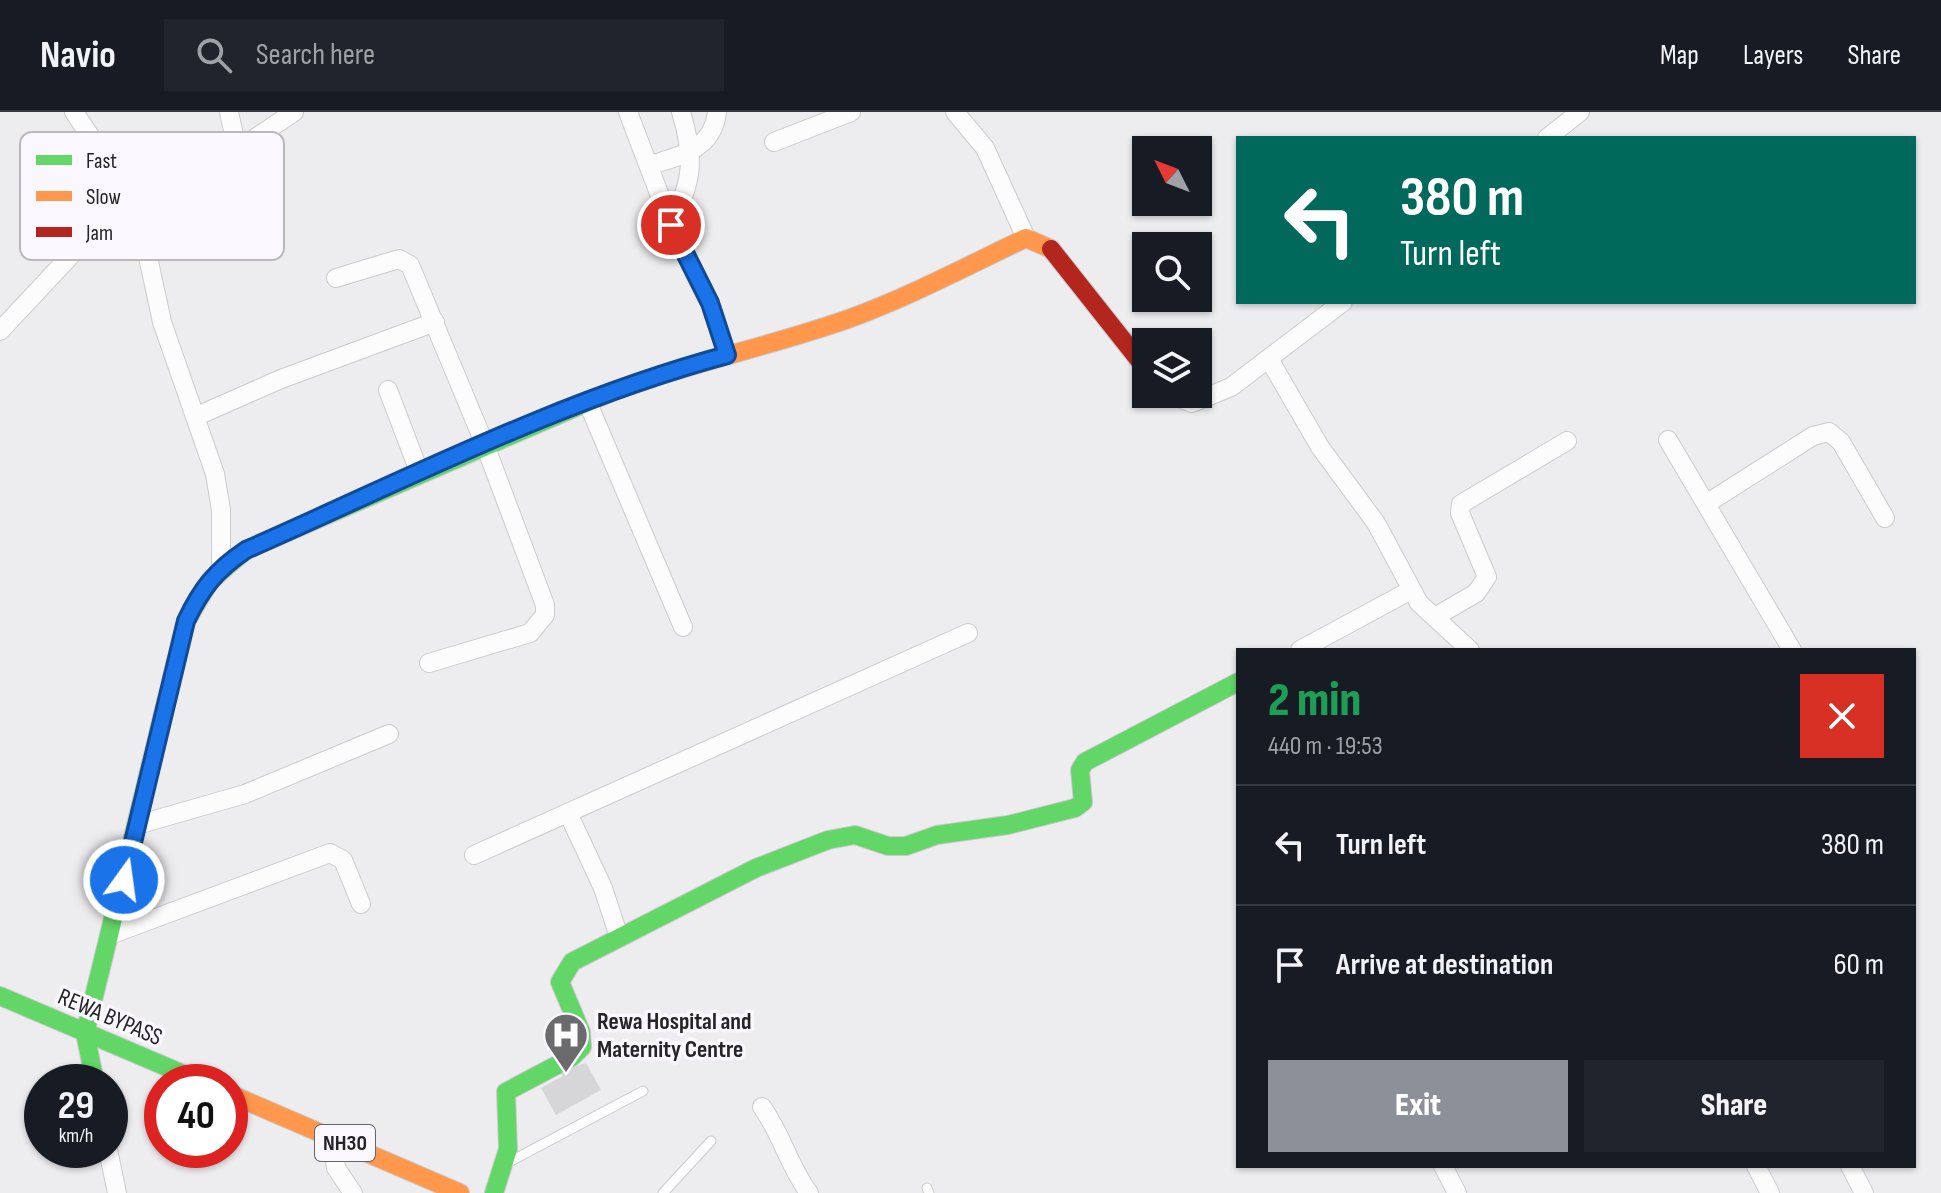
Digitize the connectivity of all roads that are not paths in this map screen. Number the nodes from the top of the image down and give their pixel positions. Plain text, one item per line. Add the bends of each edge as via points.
1 (74, 112) edge
2 (229, 112) edge
3 (294, 112) edge
4 (628, 112) edge
5 (681, 112) edge
6 (717, 112) edge
7 (851, 112) edge
8 (955, 112) edge
9 (1580, 112) edge
10 (88, 132) edge
11 (233, 132) edge
12 (263, 132) edge
13 (1550, 136) edge
14 (774, 142) dead end
15 (690, 152) junction
16 (651, 165) junction
17 (671, 225) junction
18 (1026, 238) junction
19 (66, 260) edge
20 (147, 260) edge
21 (336, 278) dead end
22 (1340, 304) edge
23 (435, 322) junction
24 (0, 331) edge
25 (1132, 351) edge
26 (727, 355) junction
27 (1269, 359) junction
28 (388, 390) dead end
29 (1212, 397) edge
30 (587, 401) junction
31 (197, 416) junction
32 (1668, 440) dead end
33 (1567, 441) dead end
34 (485, 445) junction
35 (420, 474) junction
36 (1706, 504) junction
37 (1885, 518) dead end
38 (221, 567) junction
39 (1411, 590) junction
40 (1435, 617) junction
41 (683, 627) dead end
42 (968, 633) dead end
43 (1304, 648) edge
44 (1468, 648) edge
45 (1791, 648) edge
46 (429, 663) dead end
47 (1236, 683) edge
48 (389, 734) dead end
49 (568, 813) junction
50 (137, 825) junction
51 (474, 855) dead end
52 (361, 904) dead end
53 (110, 935) junction
54 (619, 937) junction
55 (0, 996) edge
56 (85, 1033) junction
57 (91, 1064) edge
58 (159, 1064) edge
59 (643, 1091) dead end
60 (248, 1102) edge
61 (762, 1107) dead end
62 (332, 1137) junction
63 (711, 1141) dead end
64 (506, 1163) junction
65 (112, 1168) edge
66 (1444, 1168) edge
67 (1757, 1168) edge
68 (1851, 1168) edge
69 (117, 1193) edge
70 (353, 1193) edge
71 (460, 1193) edge
72 (494, 1193) edge
73 (663, 1193) edge
74 (809, 1193) edge
75 (1457, 1193) edge
76 (1770, 1193) edge
77 (1864, 1193) edge

1 - 10 street
2 - 11 street
3 - 12 street
4 - 16 street
5 - 15 street
6 - 15 street via 712,135
7 - 14 street
8 - 18 street via 985,148
9 - 13 street
15 - 16 street
15 - 17 street via 688,192
16 - 17 street
17 - 26 street via 710,303
18 - 25 main road via 1046,244 1061,258
18 - 26 main road via 888,304
19 - 24 street
20 - 31 street via 162,322
21 - 23 street via 399,259 416,275
22 - 27 street
23 - 31 street
23 - 34 street
26 - 30 main road
27 - 29 street
27 - 39 street via 1320,447 1376,523
28 - 35 street
30 - 34 main road
30 - 41 street
31 - 38 street via 221,510
32 - 36 street
33 - 40 street via 1461,504 1487,577 1476,593
34 - 35 main road
34 - 46 street via 545,615 530,633
35 - 38 main road via 246,550
36 - 37 street via 1813,436 1829,432 1841,442
36 - 45 street
38 - 50 main road via 201,589 186,621
39 - 40 street
39 - 43 street
40 - 44 street
42 - 49 street
47 - 54 main road via 1085,762 1080,770 1083,802 1075,808 906,846 855,835 828,840 756,868
48 - 50 street via 245,794
49 - 51 street
49 - 54 street
50 - 53 main road
52 - 53 street via 343,860 330,853
53 - 56 main road
54 - 64 main road via 572,962 561,975 582,1047 506,1092
55 - 56 main road, REWA BYPASS
56 - 57 main road
56 - 58 main road, REWA BYPASS
59 - 64 lane
60 - 62 main road, NH30
61 - 74 street via 791,1169
62 - 70 street via 336,1168
62 - 71 main road, NH30
63 - 73 lane
64 - 72 main road
65 - 69 street
66 - 75 street
67 - 76 street
68 - 77 street

